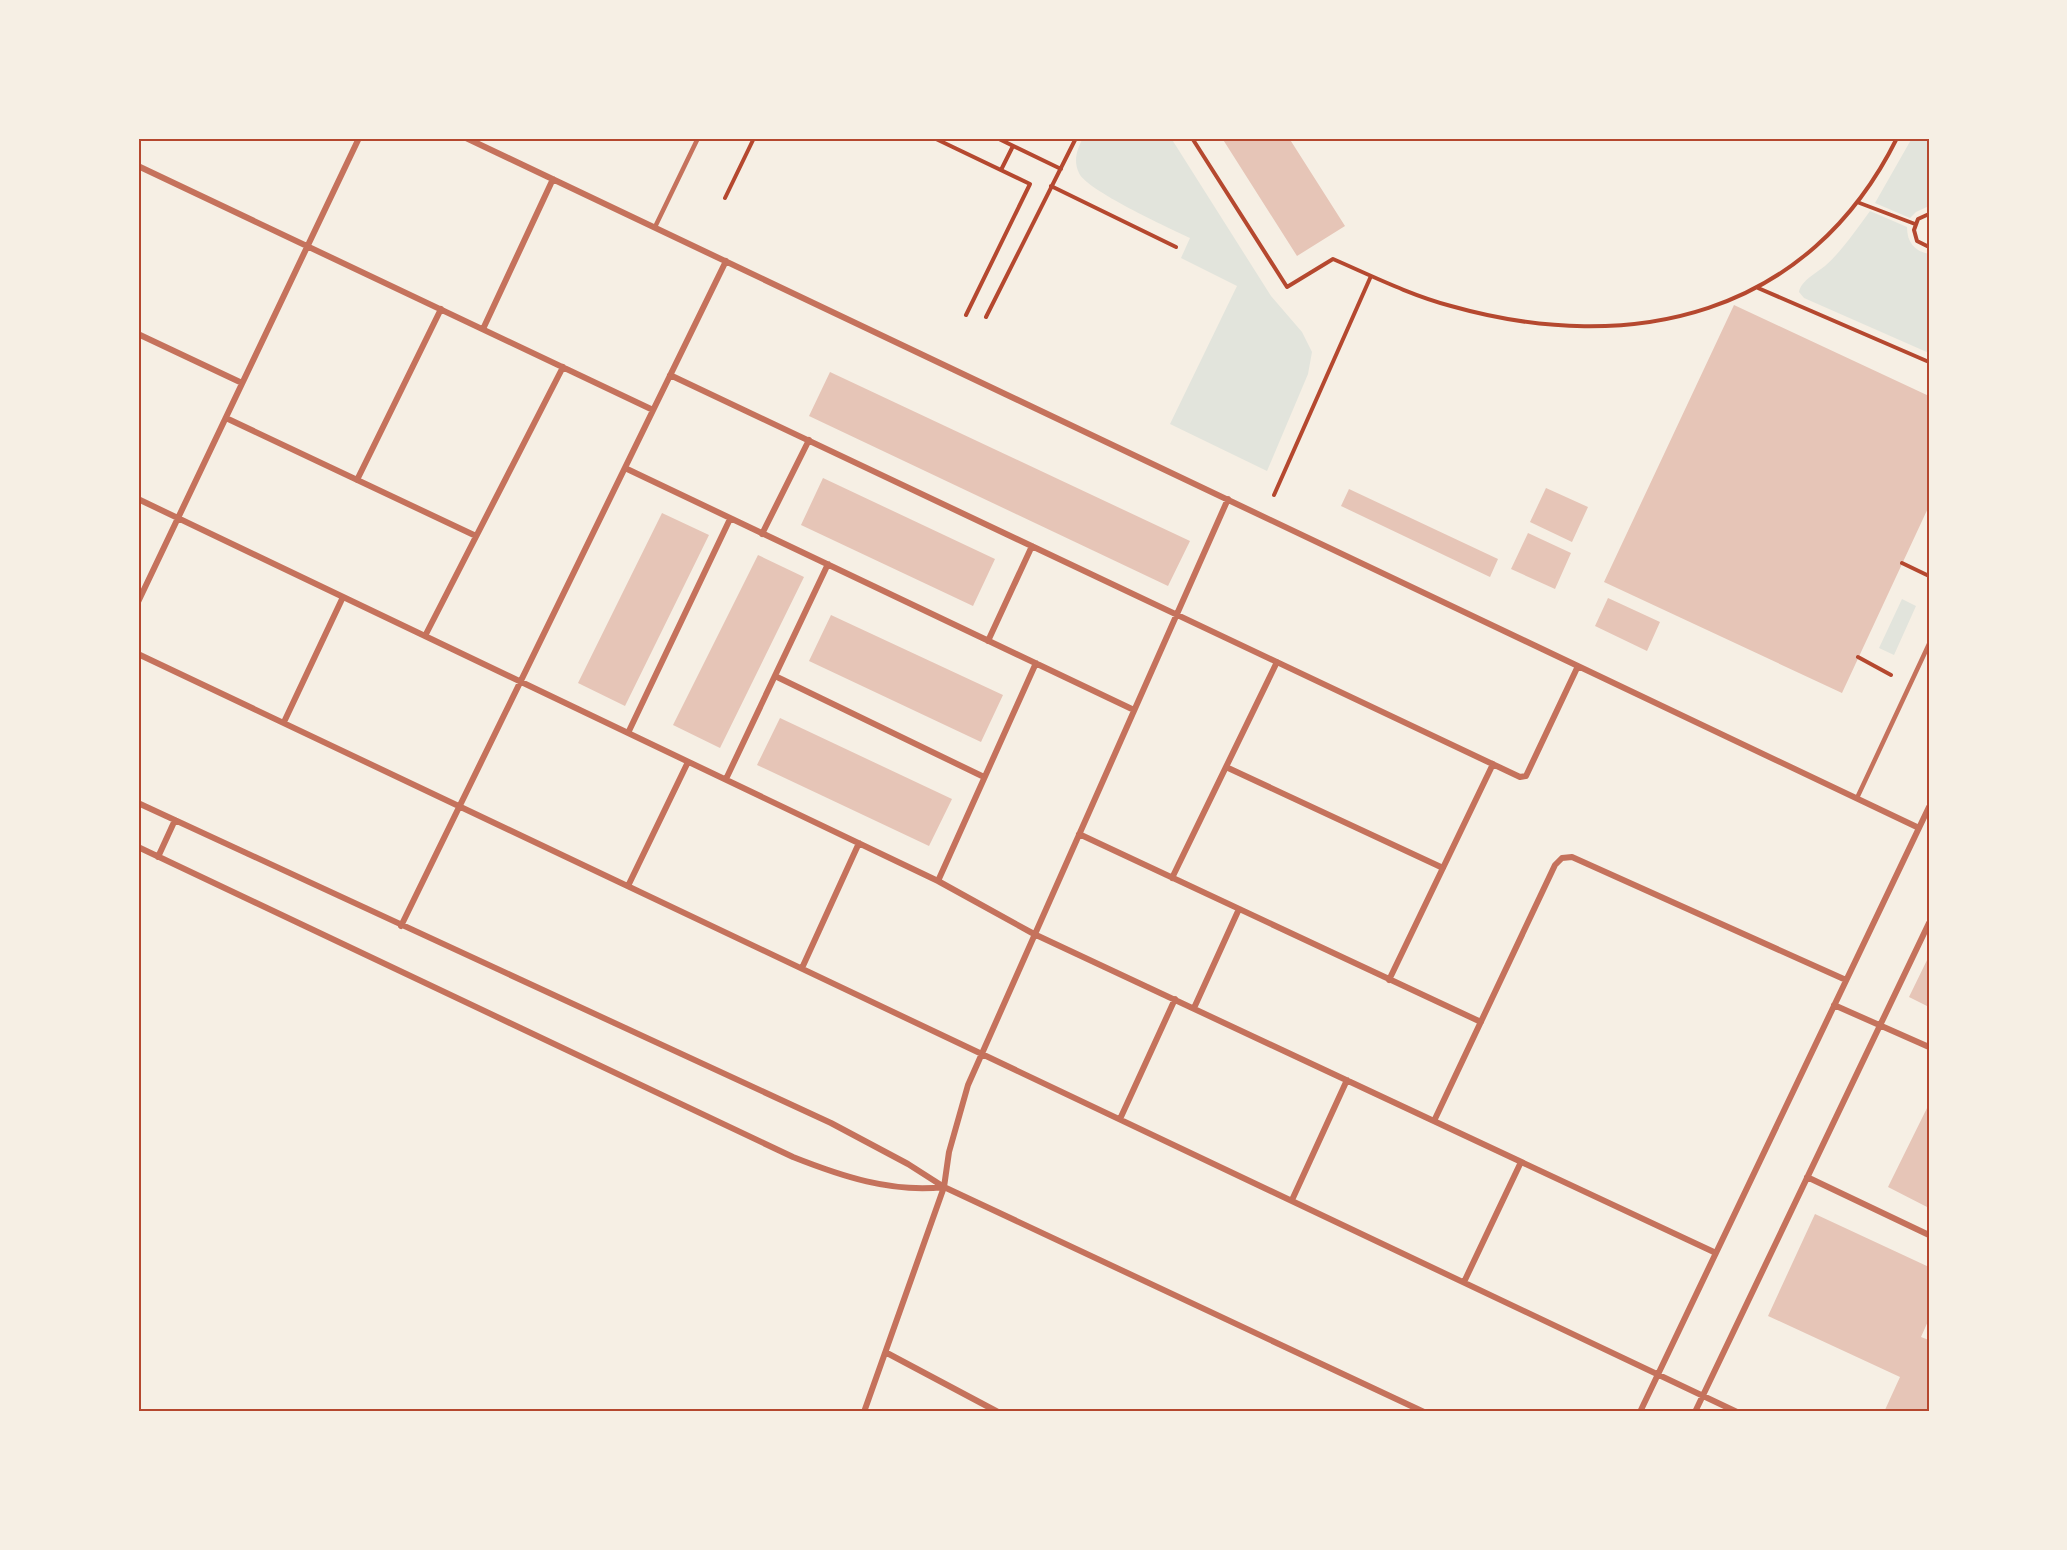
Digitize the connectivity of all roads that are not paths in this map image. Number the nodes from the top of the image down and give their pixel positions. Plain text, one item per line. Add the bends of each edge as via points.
1 (358, 138) edge
2 (466, 138) edge
3 (698, 138) edge
4 (138, 166) edge
5 (553, 179) junction
6 (655, 227) junction
7 (307, 246) junction
8 (726, 261) junction
9 (441, 309) junction
10 (483, 329) junction
11 (138, 334) edge
12 (563, 367) junction
13 (670, 375) junction
14 (242, 383) junction
15 (653, 410) junction
16 (226, 418) junction
17 (809, 440) junction
18 (625, 468) junction
19 (357, 480) junction
20 (138, 499) edge
21 (1228, 499) junction
22 (178, 518) junction
23 (730, 519) junction
24 (762, 534) junction
25 (476, 536) junction
26 (1032, 546) junction
27 (828, 564) junction
28 (343, 597) junction
29 (138, 602) edge
30 (1177, 614) junction
31 (425, 636) junction
32 (988, 641) junction
33 (1929, 644) edge
34 (138, 654) edge
35 (1277, 662) junction
36 (1036, 663) junction
37 (1578, 666) junction
38 (775, 676) junction
39 (521, 681) junction
40 (1134, 710) junction
41 (284, 722) junction
42 (628, 733) junction
43 (688, 762) junction
44 (1493, 764) junction
45 (1226, 767) junction
46 (984, 777) junction
47 (726, 779) junction
48 (1857, 798) junction
49 (138, 803) edge
50 (460, 806) junction
51 (1929, 807) edge
52 (175, 820) junction
53 (1919, 828) junction
54 (1079, 834) junction
55 (859, 843) junction
56 (138, 847) edge
57 (158, 857) junction
58 (1443, 868) junction
59 (1172, 878) junction
60 (938, 881) junction
61 (628, 886) junction
62 (1239, 909) junction
63 (1929, 923) edge
64 (401, 926) junction
65 (1034, 934) junction
66 (802, 968) junction
67 (1389, 980) junction
68 (1846, 980) junction
69 (1174, 999) junction
70 (1834, 1005) junction
71 (1194, 1008) junction
72 (1480, 1022) junction
73 (1880, 1025) junction
74 (1929, 1047) edge
75 (981, 1053) junction
76 (1347, 1080) junction
77 (1120, 1119) junction
78 (1434, 1121) junction
79 (1521, 1162) junction
80 (1807, 1177) junction
81 (944, 1187) junction
82 (1292, 1200) junction
83 (1929, 1235) edge
84 (1716, 1253) junction
85 (1464, 1282) junction
86 (887, 1353) junction
87 (1658, 1375) junction
88 (1702, 1396) junction
89 (864, 1412) edge
90 (998, 1412) edge
91 (1424, 1412) edge
92 (1640, 1412) edge
93 (1695, 1412) edge
94 (1737, 1412) edge

1 - 7 street
2 - 5 street
3 - 6 lane
4 - 7 street
5 - 6 street
5 - 10 street
6 - 8 street
7 - 9 street
7 - 14 street
8 - 13 street
8 - 21 street
9 - 10 street
9 - 19 street
10 - 12 street
11 - 14 street
12 - 15 street
12 - 25 street
13 - 15 street
13 - 17 street
14 - 16 street
15 - 18 street
16 - 19 street
16 - 22 street
17 - 24 street
17 - 26 street
18 - 23 street
18 - 39 street
19 - 25 street
20 - 22 street
21 - 30 street
21 - 37 street
22 - 28 street
22 - 29 street
23 - 24 street
23 - 42 street
24 - 27 street
25 - 31 street
26 - 30 street
26 - 32 street
27 - 32 street
27 - 38 street
28 - 31 street
28 - 41 street
30 - 35 street
30 - 40 street
31 - 39 street
32 - 36 street
33 - 48 lane
34 - 41 street
35 - 44 street
35 - 45 street
36 - 40 street
36 - 46 street
37 - 44 street via 1526,776
37 - 48 street
38 - 46 street
38 - 47 street
39 - 42 street
39 - 50 street
40 - 54 street
41 - 50 street
42 - 43 street
43 - 47 street
43 - 61 street
44 - 58 street
45 - 58 street
45 - 59 street
46 - 60 street
47 - 55 street
48 - 53 street
49 - 52 street
50 - 61 street
50 - 64 street
51 - 53 street
52 - 57 street
52 - 64 street
53 - 68 street
54 - 59 street
54 - 65 street
55 - 60 street
55 - 66 street
56 - 57 street
57 - 81 street via 793,1157 888,1186 920,1190
58 - 67 street
59 - 62 street
60 - 65 street
61 - 66 street
62 - 67 street
62 - 71 street
63 - 73 street
64 - 81 street via 831,1123
65 - 69 street
65 - 75 street
66 - 75 street
67 - 72 street
68 - 70 street
68 - 72 street via 1568,856 1555,865
69 - 71 street
69 - 77 street
70 - 73 street
70 - 84 street
71 - 76 street
72 - 78 street
73 - 74 street
73 - 80 street
75 - 77 street
75 - 81 street via 957,1119
76 - 78 street
76 - 82 street
77 - 82 street
78 - 79 street
79 - 84 street
79 - 85 street
80 - 83 street
80 - 88 street
81 - 86 street
81 - 91 street
82 - 85 street
84 - 87 street
85 - 87 street
86 - 89 street
86 - 90 street
87 - 88 street
87 - 92 street
88 - 93 street
88 - 94 street

